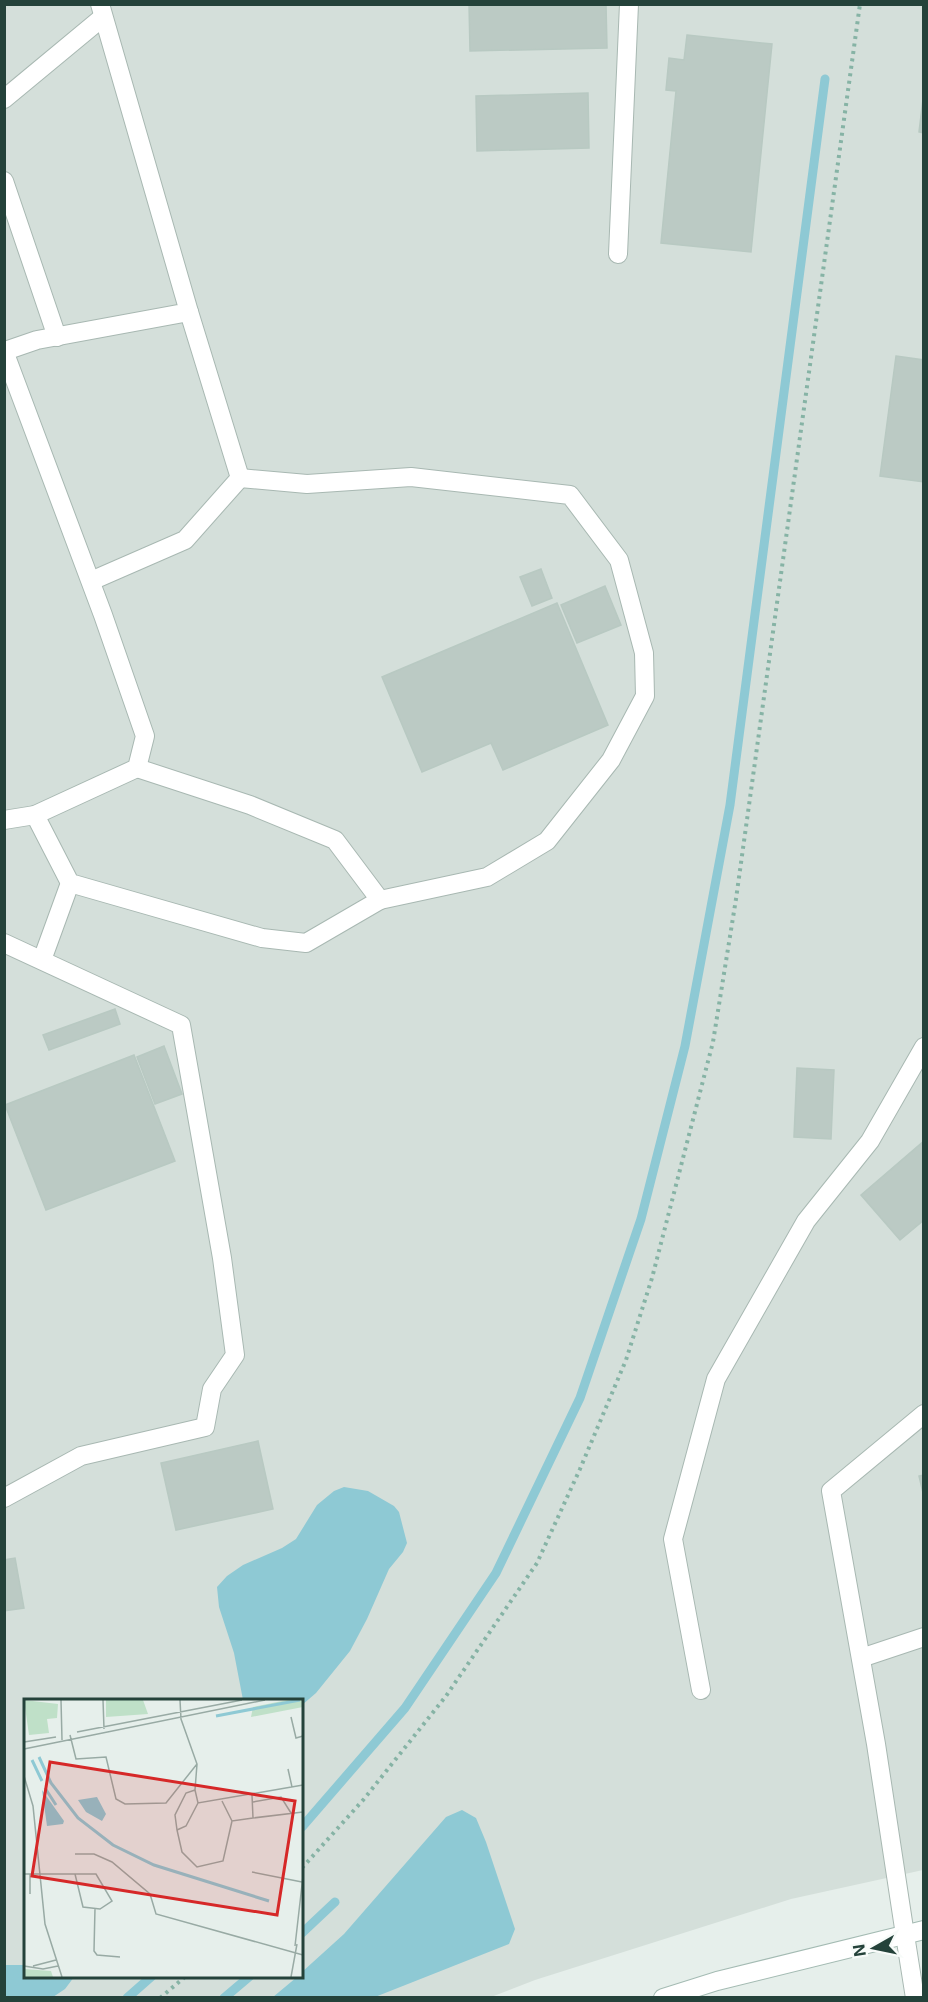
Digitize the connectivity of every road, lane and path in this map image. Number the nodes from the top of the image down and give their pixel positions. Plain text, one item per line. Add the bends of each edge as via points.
1 (629, 4) edge
2 (860, 4) edge
3 (102, 11) edge
4 (4, 99) edge
5 (4, 181) edge
6 (618, 254) dead end
7 (189, 312) junction
8 (57, 337) junction
9 (5, 351) edge
10 (240, 478) junction
11 (91, 581) junction
12 (136, 768) junction
13 (35, 815) junction
14 (4, 820) edge
15 (70, 883) junction
16 (380, 900) junction
17 (4, 943) edge
18 (42, 960) junction
19 (924, 1047) edge
20 (924, 1414) edge
21 (4, 1498) edge
22 (924, 1637) edge
23 (861, 1658) junction
24 (701, 1690) dead end
25 (303, 1867) edge
26 (924, 1930) edge
27 (905, 1935) junction
28 (185, 1978) edge
29 (665, 1997) edge
30 (160, 1998) edge
31 (915, 1998) edge

1 - 6 street
2 - 25 path via 735,910 712,1042 652,1278 626,1360 537,1563 446,1695 364,1799
3 - 4 street
3 - 7 street
5 - 8 street
7 - 8 street
7 - 10 street
8 - 9 street
9 - 11 street
10 - 11 street via 185,540
10 - 16 street via 307,484 411,477 570,495 619,560 644,653 645,696 611,760 547,841 487,877
11 - 12 street via 145,736
12 - 13 street
12 - 16 street via 250,805 335,840
13 - 14 street
13 - 15 street
15 - 16 street via 262,938 306,943
15 - 18 street
17 - 18 street
18 - 21 street via 181,1025 235,1355 212,1389 206,1427 81,1456
19 - 24 street via 870,1141 806,1221 717,1379 674,1539
20 - 23 street via 831,1491
22 - 23 street
23 - 27 street
26 - 27 street
27 - 29 street
27 - 31 street
28 - 30 path

